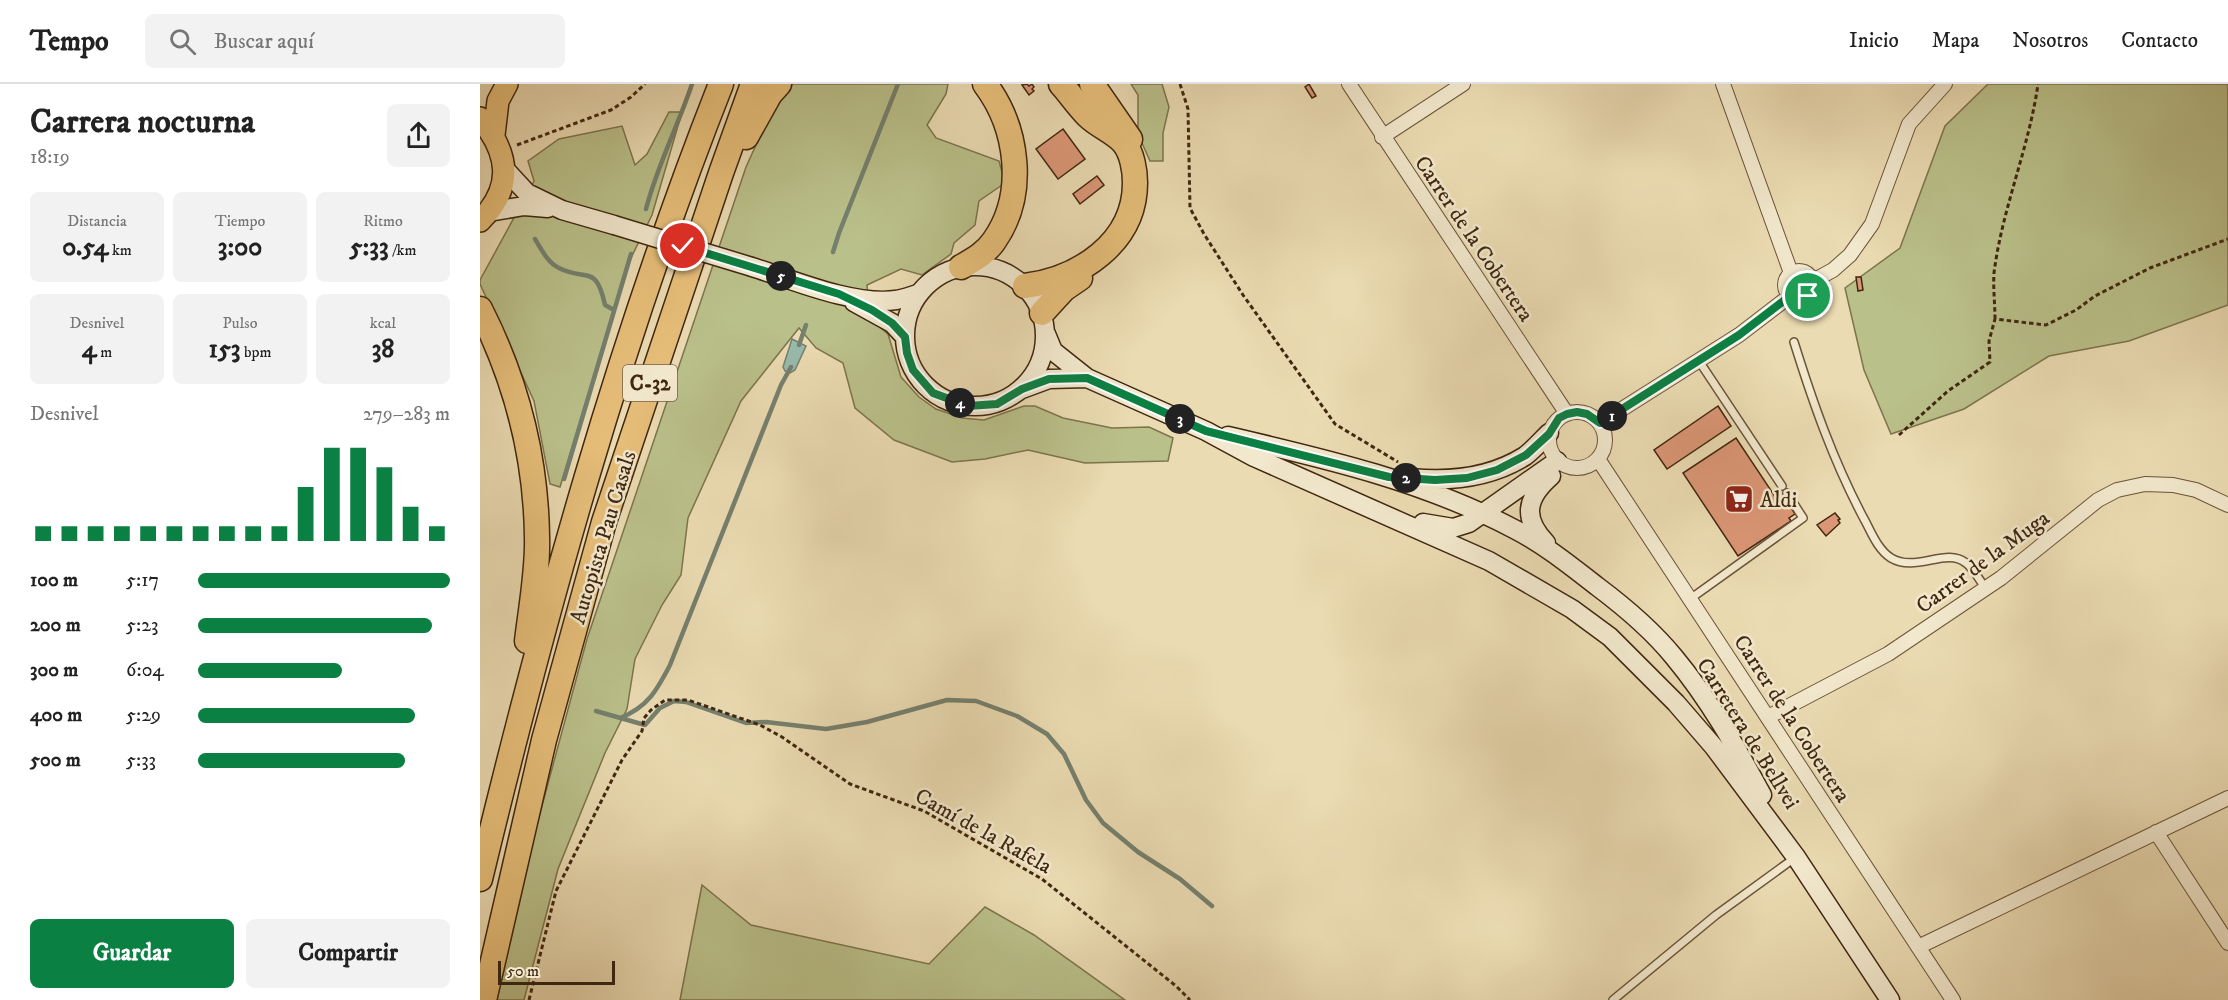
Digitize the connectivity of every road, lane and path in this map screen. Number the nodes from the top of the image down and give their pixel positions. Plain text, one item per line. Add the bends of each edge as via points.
1 (499, 84) edge
2 (507, 84) edge
3 (645, 84) edge
4 (721, 84) edge
5 (753, 84) edge
6 (779, 84) edge
7 (985, 84) edge
8 (1061, 84) edge
9 (1092, 84) edge
10 (1180, 84) edge
11 (1349, 84) edge
12 (1463, 84) edge
13 (1723, 84) edge
14 (1945, 84) edge
15 (2038, 84) edge
16 (480, 98) edge
17 (480, 118) edge
18 (1382, 137) junction
19 (499, 151) junction
20 (721, 173) junction
21 (562, 210) junction
22 (484, 216) edge
23 (2228, 239) edge
24 (961, 267) junction
25 (1791, 273) junction
26 (1813, 281) junction
27 (1025, 286) junction
28 (839, 294) junction
29 (918, 294) junction
30 (1790, 296) junction
31 (480, 309) edge
32 (1995, 320) junction
33 (1044, 323) junction
34 (905, 337) junction
35 (1794, 342) dead end
36 (1699, 360) junction
37 (1087, 378) junction
38 (1022, 389) junction
39 (1567, 414) junction
40 (1600, 423) junction
41 (1206, 431) junction
42 (1549, 434) junction
43 (1899, 435) dead end
44 (1598, 459) junction
45 (1562, 464) junction
46 (1394, 470) junction
47 (1782, 486) dead end
48 (1787, 493) dead end
49 (1340, 494) junction
50 (2228, 505) edge
51 (1482, 513) junction
52 (1574, 568) junction
53 (1986, 589) junction
54 (1690, 599) junction
55 (530, 679) junction
56 (1768, 717) junction
57 (2228, 798) edge
58 (2156, 832) junction
59 (1796, 857) junction
60 (480, 879) edge
61 (2228, 943) edge
62 (1918, 947) junction
63 (484, 1000) edge
64 (529, 1000) edge
65 (1190, 1000) edge
66 (1613, 1000) edge
67 (1890, 1000) edge
68 (1953, 1000) edge

1 - 16 main road
2 - 19 main road via 498,100
3 - 19 path via 611,110
4 - 55 highway, Autopista Pau Casals / C-32 via 623,359
5 - 20 highway, Autopista Pau Casals / C-32
6 - 20 highway
7 - 24 highway via 1007,121 1014,159 1012,199 994,241 979,257
8 - 27 highway via 1088,116 1125,144 1135,168 1133,204 1127,223 1113,244 1063,277
9 - 33 highway via 1134,145 1142,167 1144,191 1133,227 1120,247 1064,289
10 - 46 path via 1188,109 1190,208 1204,234 1335,424
11 - 18 street, Carrer de la Cobertera
12 - 18 street
13 - 25 street
14 - 26 street via 1909,124 1872,224 1850,255
15 - 32 path via 1994,274
17 - 19 main road
18 - 39 street, Carrer de la Cobertera
19 - 21 main road via 527,193
19 - 22 main road via 500,191
20 - 63 highway, Autopista Pau Casals / C-32 via 604,522 544,740
21 - 22 main road via 524,206
21 - 28 main road, bridge
23 - 32 path via 2150,268 2046,325
24 - 27 main road via 987,266 1007,273
24 - 29 main road via 940,275
25 - 26 street via 1804,272
25 - 30 street via 1785,285
26 - 30 street via 1808,296 1799,300
27 - 33 main road
28 - 29 main road via 895,300
28 - 34 main road via 892,323
29 - 34 main road
30 - 36 street
31 - 55 highway via 513,385 527,435 535,491 538,538 525,656
32 - 43 path via 1989,341 1990,362 1948,391
33 - 37 main road, Carretera de Bellvei via 1053,351
33 - 38 main road via 1040,365
34 - 38 main road via 913,370 933,393 968,406 997,404
35 - 53 lane via 1822,429 1880,549 1904,564 1951,558 1966,562
36 - 40 street
36 - 47 lane
37 - 38 main road, Carretera de Bellvei via 1049,379
37 - 41 main road, Carretera de Bellvei
39 - 40 street via 1587,414
39 - 42 street via 1553,425
40 - 44 street via 1604,441
41 - 46 main road, Carretera de Bellvei
41 - 49 main road, Carretera de Bellvei via 1254,457
42 - 45 street via 1551,453
42 - 46 main road via 1526,455 1497,470 1467,478 1435,480
44 - 45 street via 1586,467
44 - 54 street, Carrer de la Cobertera
45 - 51 main road
45 - 52 main road via 1534,491 1529,512 1534,530
46 - 51 main road, Carretera de Bellvei
48 - 54 lane via 1803,518
49 - 51 main road via 1370,499 1429,525 1453,528
49 - 59 main road, Carretera de Bellvei via 1489,561 1572,609 1610,637 1714,747
50 - 53 street, Carrer de la Muga via 2173,484 2117,490 2098,500
51 - 52 main road, Carretera de Bellvei via 1518,531
52 - 59 main road, Carretera de Bellvei via 1637,617 1674,657 1735,747
53 - 56 street, Carrer de la Muga via 1888,654
54 - 56 street, Carrer de la Cobertera
55 - 60 highway, Autopista Pau Casals / C-32
56 - 62 street, Carrer de la Cobertera
57 - 58 street
58 - 61 street
58 - 62 street
59 - 66 lane via 1716,915
59 - 67 main road, Carretera de Bellvei
62 - 68 street, Carrer de la Cobertera
64 - 65 path, Camí de la Rafela via 556,891 622,760 642,731 644,718 665,700 688,700 760,725 850,784 924,811 1042,879

